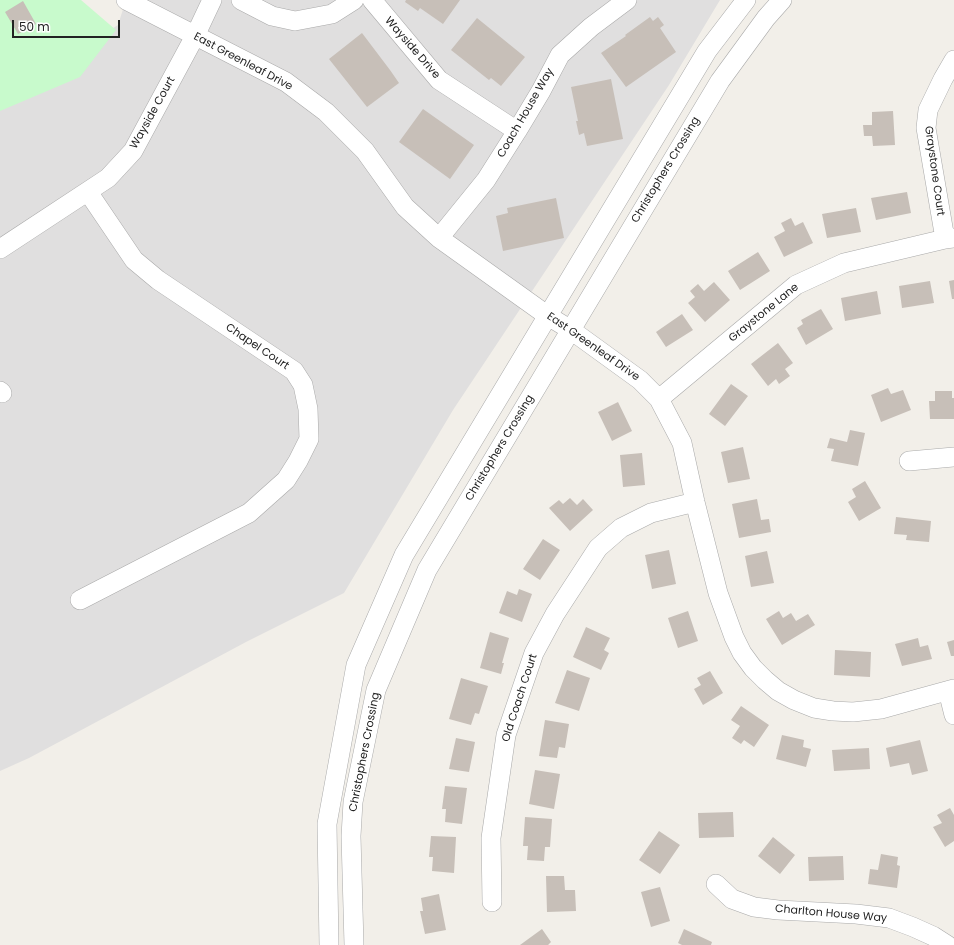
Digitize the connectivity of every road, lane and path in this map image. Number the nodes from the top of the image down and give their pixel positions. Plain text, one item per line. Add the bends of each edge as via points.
1 (126, 0) edge
2 (212, 0) edge
3 (241, 0) edge
4 (354, 0) edge
5 (372, 0) edge
6 (627, 0) edge
7 (746, 0) edge
8 (782, 0) edge
9 (195, 36) junction
10 (954, 60) edge
11 (517, 131) junction
12 (88, 192) junction
13 (439, 238) junction
14 (949, 239) edge
15 (0, 249) edge
16 (548, 316) junction
17 (570, 330) junction
18 (659, 398) junction
19 (954, 457) edge
20 (909, 461) dead end
21 (695, 502) junction
22 (80, 600) dead end
23 (951, 690) edge
24 (954, 715) edge
25 (716, 884) dead end
26 (492, 902) dead end
27 (329, 945) edge
28 (354, 945) edge
29 (947, 945) edge

1 - 9 street, East Greenleaf Drive
2 - 9 street, Wayside Court
3 - 4 street via 272,16 295,22 332,14
5 - 11 street, Wayside Drive via 439,80
6 - 11 street, Coach House Way via 560,55
7 - 16 street via 707,51
8 - 17 street, Christophers Crossing via 720,81
9 - 12 street, Wayside Court via 133,151 108,178
9 - 13 street, East Greenleaf Drive via 286,82 326,112 365,151 405,207
10 - 14 street, Graystone Court via 928,110 926,128
11 - 13 street, Coach House Way via 486,180
12 - 15 street, Wayside Court
12 - 22 street, Chapel Court via 134,260 158,280 294,371 303,385 308,409 309,438 286,480 249,513
13 - 16 street, East Greenleaf Drive
14 - 18 street, Graystone Lane via 844,263 796,285
16 - 17 street, East Greenleaf Drive
16 - 27 street via 404,555 356,665 327,824
17 - 18 street, East Greenleaf Drive via 640,380
17 - 28 street, Christophers Crossing via 427,570 376,690 353,802
18 - 21 street, East Greenleaf Drive via 682,443
19 - 20 street
21 - 23 street, East Greenleaf Drive via 718,593 734,637 753,668 778,691 814,708 833,712 853,712 881,709
21 - 26 street, Old Coach Court via 651,513 621,528 598,548 534,653 506,735 491,838
23 - 24 street
25 - 29 street, Charlton House Way via 732,899 754,906 889,918 933,936

